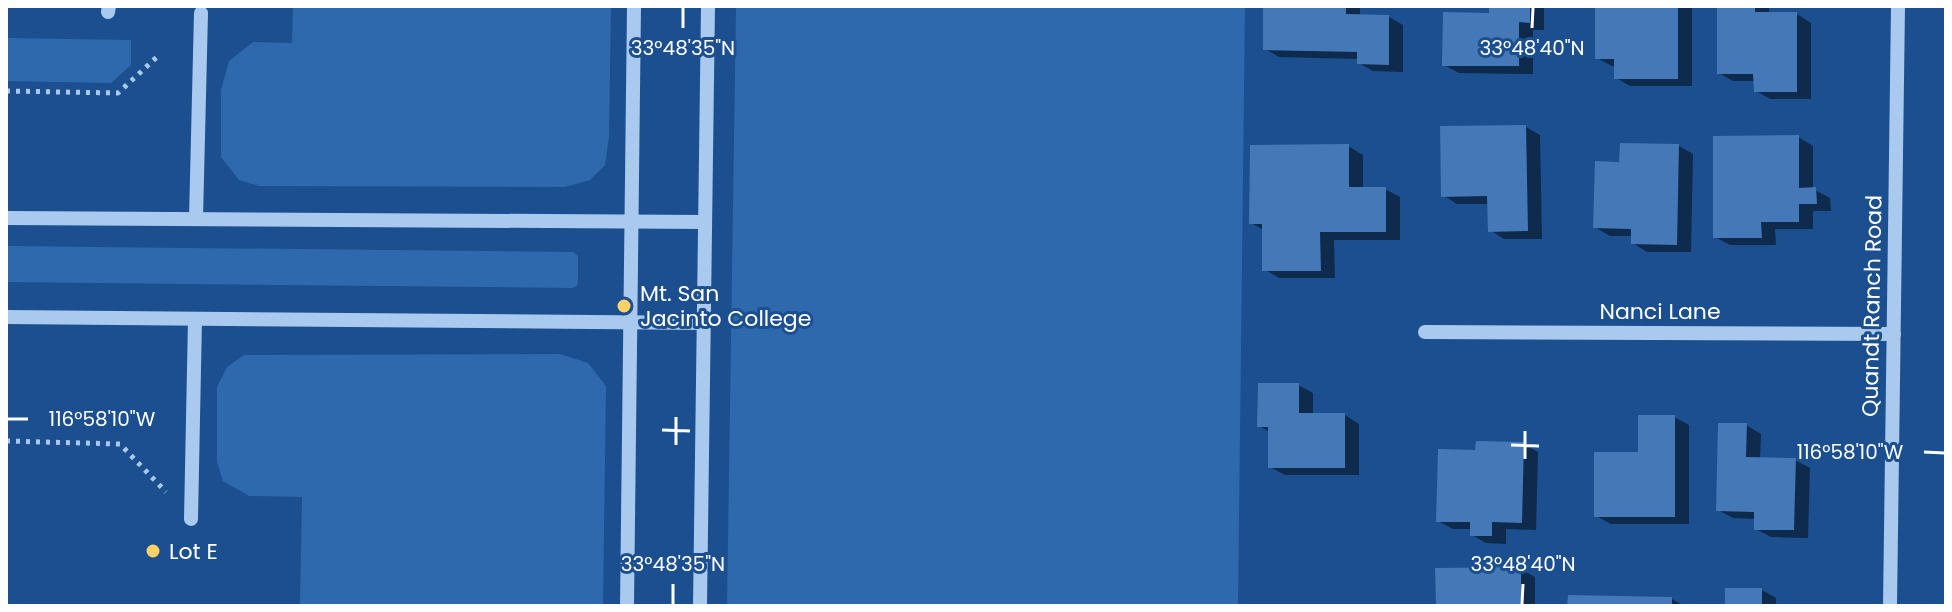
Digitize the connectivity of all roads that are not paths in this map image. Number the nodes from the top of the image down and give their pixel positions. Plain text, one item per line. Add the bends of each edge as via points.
1 (634, 6) edge
2 (708, 6) edge
3 (1898, 6) edge
4 (201, 13) dead end
5 (6, 218) edge
6 (196, 219) junction
7 (632, 221) junction
8 (705, 222) junction
9 (6, 317) edge
10 (195, 319) junction
11 (631, 322) junction
12 (703, 323) junction
13 (1425, 332) dead end
14 (1894, 334) junction
15 (191, 519) road end
16 (627, 606) edge
17 (700, 606) edge
18 (1890, 606) edge

1 - 7 street
2 - 8 street
3 - 14 street, Quandt Ranch Road
4 - 6 street
5 - 6 street
6 - 7 street
7 - 8 street
7 - 11 street
8 - 12 street
9 - 10 street
10 - 11 street
10 - 15 street
11 - 12 street
11 - 16 street
12 - 17 street
13 - 14 street, Nanci Lane
14 - 18 street, Quandt Ranch Road

